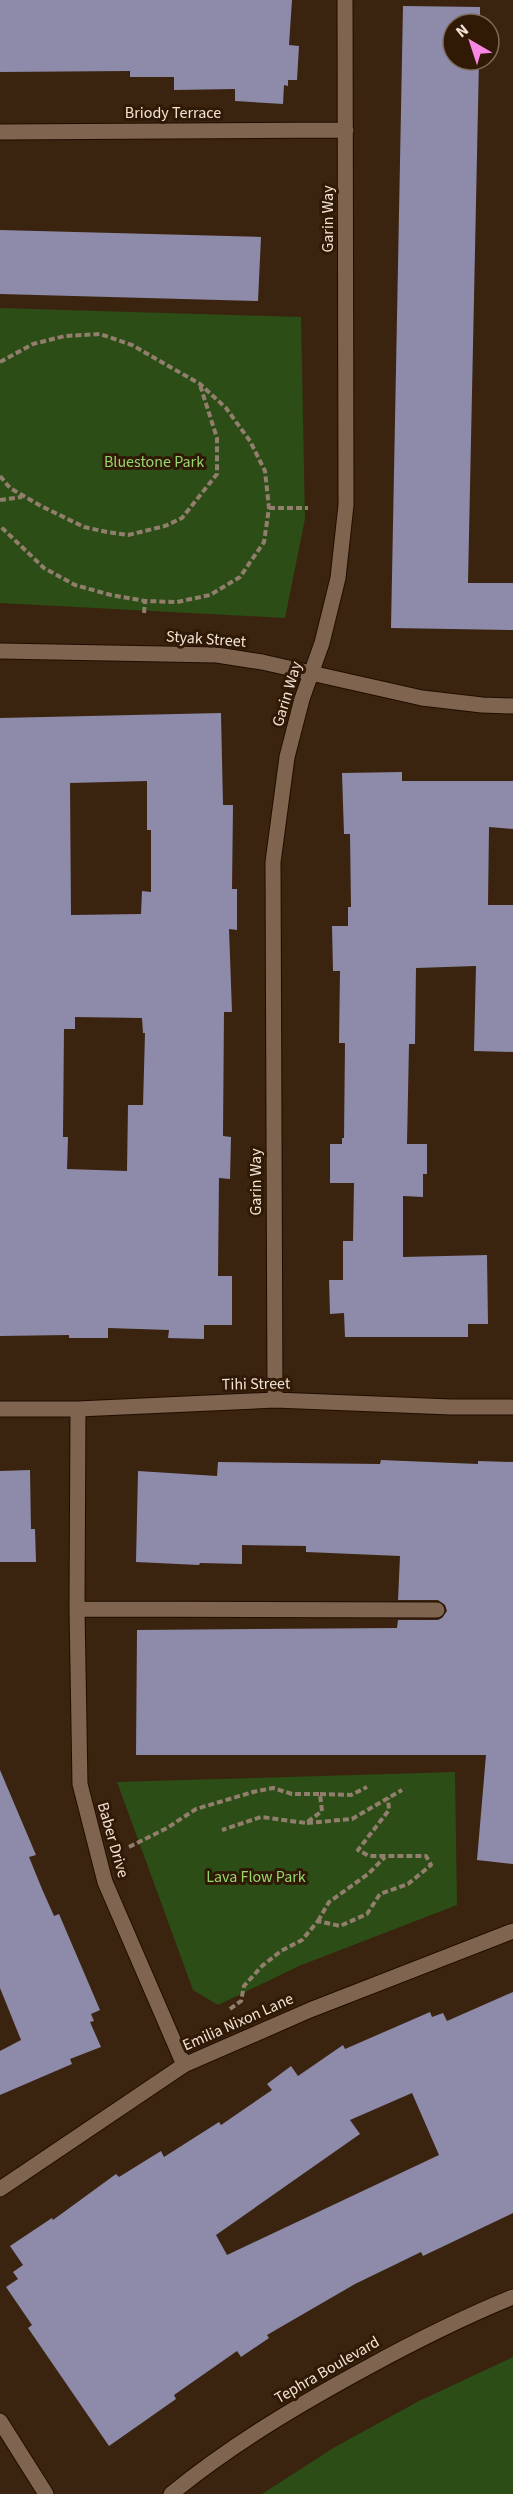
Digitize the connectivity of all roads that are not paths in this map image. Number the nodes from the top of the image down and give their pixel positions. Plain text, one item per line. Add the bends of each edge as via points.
1 (345, 0) edge
2 (346, 130) junction
3 (0, 132) edge
4 (0, 651) edge
5 (313, 674) junction
6 (513, 706) edge
7 (275, 1401) junction
8 (513, 1407) edge
9 (0, 1409) edge
10 (78, 1409) junction
11 (76, 1609) junction
12 (437, 1610) dead end
13 (513, 1931) edge
14 (184, 2065) junction
15 (0, 2189) edge
16 (513, 2297) edge
17 (0, 2421) edge
18 (46, 2494) edge
19 (171, 2494) edge

1 - 2 street, Garin Way
2 - 3 street, Briody Terrace
2 - 5 street, Garin Way via 346,505 338,578
4 - 5 street, Styak Street via 217,655
5 - 6 street, Styak Street via 422,698
5 - 7 street, Garin Way via 302,699 287,757 273,862
7 - 8 street, Tihi Street
7 - 10 street, Tihi Street
9 - 10 street, Tihi Street
10 - 11 street, Baber Drive
11 - 12 street
11 - 14 street, Baber Drive via 83,1803 105,1882
13 - 14 street, Emilia Nixon Lane via 310,2010
14 - 15 street, Emilia Nixon Lane
16 - 19 street, Tephra Boulevard via 411,2344 315,2396 240,2442
17 - 18 street

